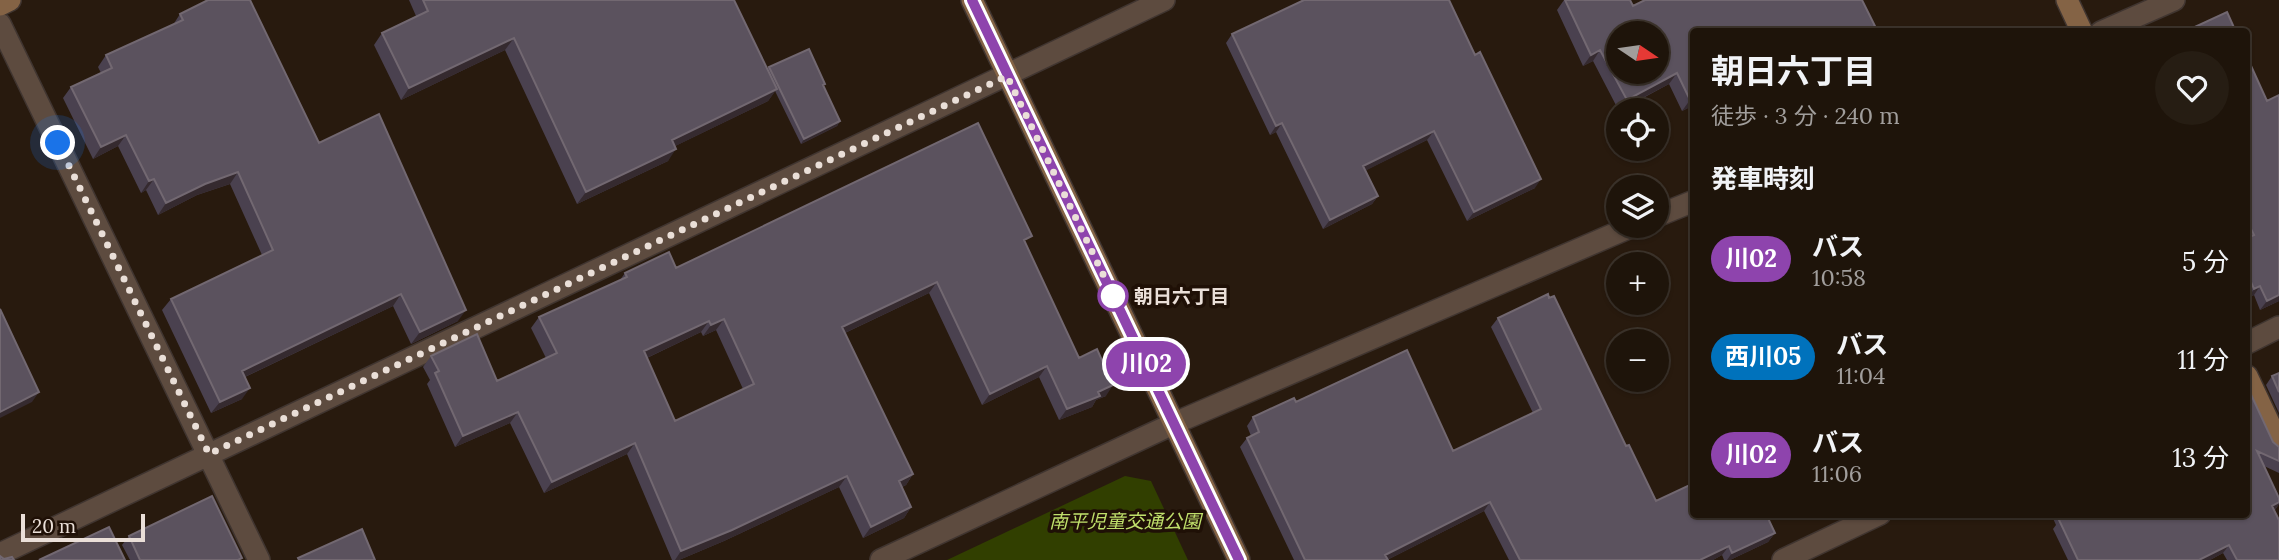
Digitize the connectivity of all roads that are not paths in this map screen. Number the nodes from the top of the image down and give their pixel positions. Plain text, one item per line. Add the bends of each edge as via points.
1 (10, 0) edge
2 (972, 0) edge
3 (1164, 0) edge
4 (2067, 0) edge
5 (2174, 0) edge
6 (0, 5) edge
7 (0, 24) edge
8 (2080, 28) edge
9 (2110, 28) edge
10 (1007, 76) junction
11 (1690, 203) edge
12 (1669, 211) edge
13 (1606, 238) edge
14 (2279, 327) edge
15 (2250, 342) edge
16 (2250, 382) edge
17 (1175, 423) junction
18 (2279, 444) edge
19 (209, 454) junction
20 (1872, 518) edge
21 (0, 554) edge
22 (259, 560) edge
23 (881, 560) edge
24 (1239, 560) edge
25 (1783, 560) edge

1 - 6 street
2 - 10 street
3 - 10 street
4 - 8 street
5 - 9 street
7 - 19 street
10 - 17 street
10 - 19 street
11 - 12 street
13 - 17 street
14 - 15 street
16 - 18 street
17 - 23 street
17 - 24 street
19 - 21 street
19 - 22 street
20 - 25 street

